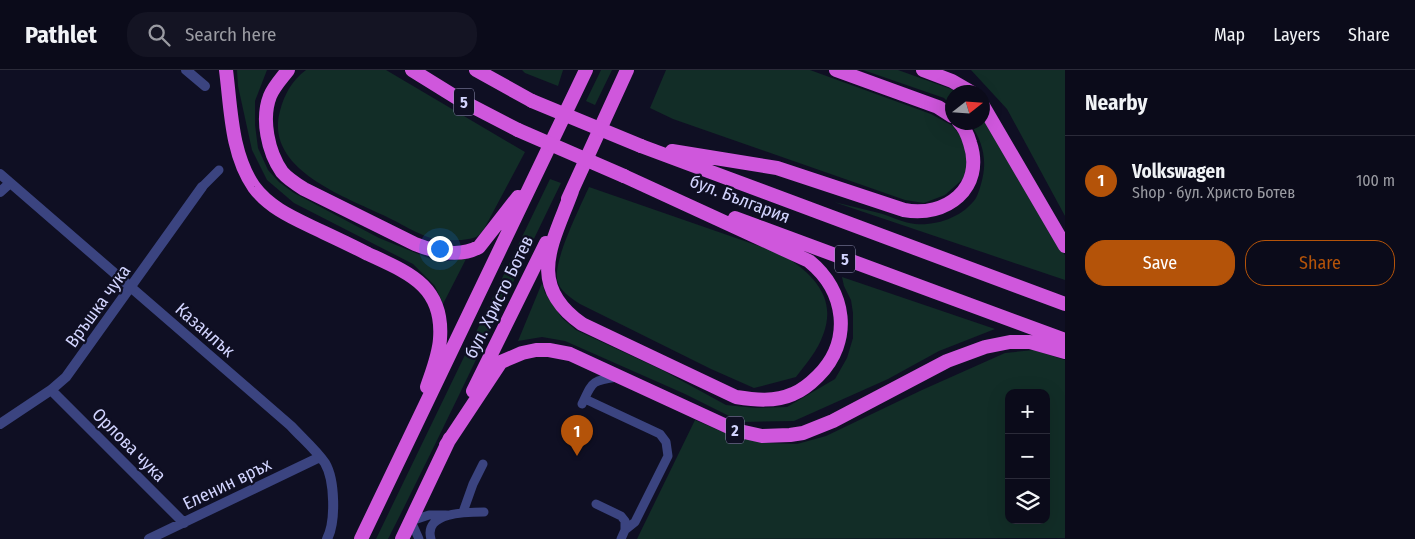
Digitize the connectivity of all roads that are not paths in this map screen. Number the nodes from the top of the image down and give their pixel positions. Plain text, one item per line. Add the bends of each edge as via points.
1 (186, 70) edge
2 (226, 70) edge
3 (288, 70) edge
4 (410, 70) edge
5 (476, 70) edge
6 (496, 70) edge
7 (581, 70) edge
8 (586, 70) edge
9 (627, 70) edge
10 (637, 70) edge
11 (836, 70) edge
12 (923, 70) edge
13 (959, 85) edge
14 (204, 86) dead end
15 (572, 97) junction
16 (532, 101) junction
17 (945, 112) edge
18 (606, 114) junction
19 (990, 118) edge
20 (964, 130) edge
21 (641, 146) junction
22 (219, 170) dead end
23 (0, 174) edge
24 (535, 175) junction
25 (624, 176) junction
26 (10, 184) junction
27 (202, 187) joint
28 (572, 191) junction
29 (0, 192) edge
30 (1065, 246) edge
31 (131, 288) junction
32 (1065, 304) edge
33 (1065, 340) edge
34 (1065, 352) edge
35 (620, 376) junction
36 (51, 390) junction
37 (0, 424) edge
38 (414, 430) junction
39 (446, 445) junction
40 (320, 457) junction
41 (483, 464) dead end
42 (596, 504) dead end
43 (463, 512) junction
44 (484, 512) dead end
45 (450, 515) junction
46 (412, 521) junction
47 (184, 523) junction
48 (625, 530) junction
49 (149, 539) edge
50 (327, 539) edge
51 (361, 539) edge
52 (402, 539) edge
53 (419, 539) edge
54 (431, 539) edge
55 (621, 539) edge

1 - 14 street
2 - 38 highway via 235,142 250,181 264,199 288,216 410,274 433,299 440,321 440,340
3 - 24 highway via 268,103 267,132 282,171 304,189 428,250 470,252 478,247
4 - 25 highway, бул. България / 5, bridge via 518,130
5 - 16 highway, бул. България / 5
6 - 16 highway
7 - 15 highway
8 - 15 highway, бул. Христо Ботев
9 - 18 highway, бул. Христо Ботев
10 - 18 highway
11 - 17 highway
12 - 13 highway
15 - 24 highway, бул. Христо Ботев
16 - 21 highway, бул. България, bridge
18 - 28 highway, бул. Христо Ботев / 2
19 - 30 highway
20 - 21 highway via 974,159 966,189 950,202 922,212 904,210 777,168
21 - 32 highway, бул. България
22 - 27 lane
23 - 26 street, Казанлък
24 - 38 highway, бул. Христо Ботев
25 - 28 highway via 810,261 826,277 837,299 840,336 828,366 794,394 775,399 736,397 570,317 553,294 548,258
25 - 33 highway, бул. България / 5
26 - 29 street
26 - 31 street, Казанлък
27 - 31 street, Връшка чука
28 - 39 highway, бул. Христо Ботев / 2
31 - 36 street, Връшка чука via 66,377
31 - 40 street, Казанлък via 291,426
34 - 35 highway, 2 via 1030,342 984,346 948,361 833,421 790,435 762,436 735,430
35 - 39 highway, 2 via 560,352 536,350 509,358 501,362
35 - 48 lane via 595,381 583,402 660,434 666,442 668,456 635,522
36 - 37 street, Връшка чука
36 - 47 street, Орлова чука
38 - 51 highway, бул. Христо Ботев
39 - 46 highway, бул. Христо Ботев / 2
40 - 47 street, Еленин връх
40 - 50 street, Казанлък via 329,474 333,501 334,520
41 - 43 lane
42 - 48 lane via 621,516
43 - 44 lane
43 - 45 lane
45 - 46 lane via 429,515
45 - 54 lane via 437,520 432,526
46 - 52 highway, бул. Христо Ботев / 2
46 - 53 lane
47 - 49 street, Еленин връх
48 - 55 lane

